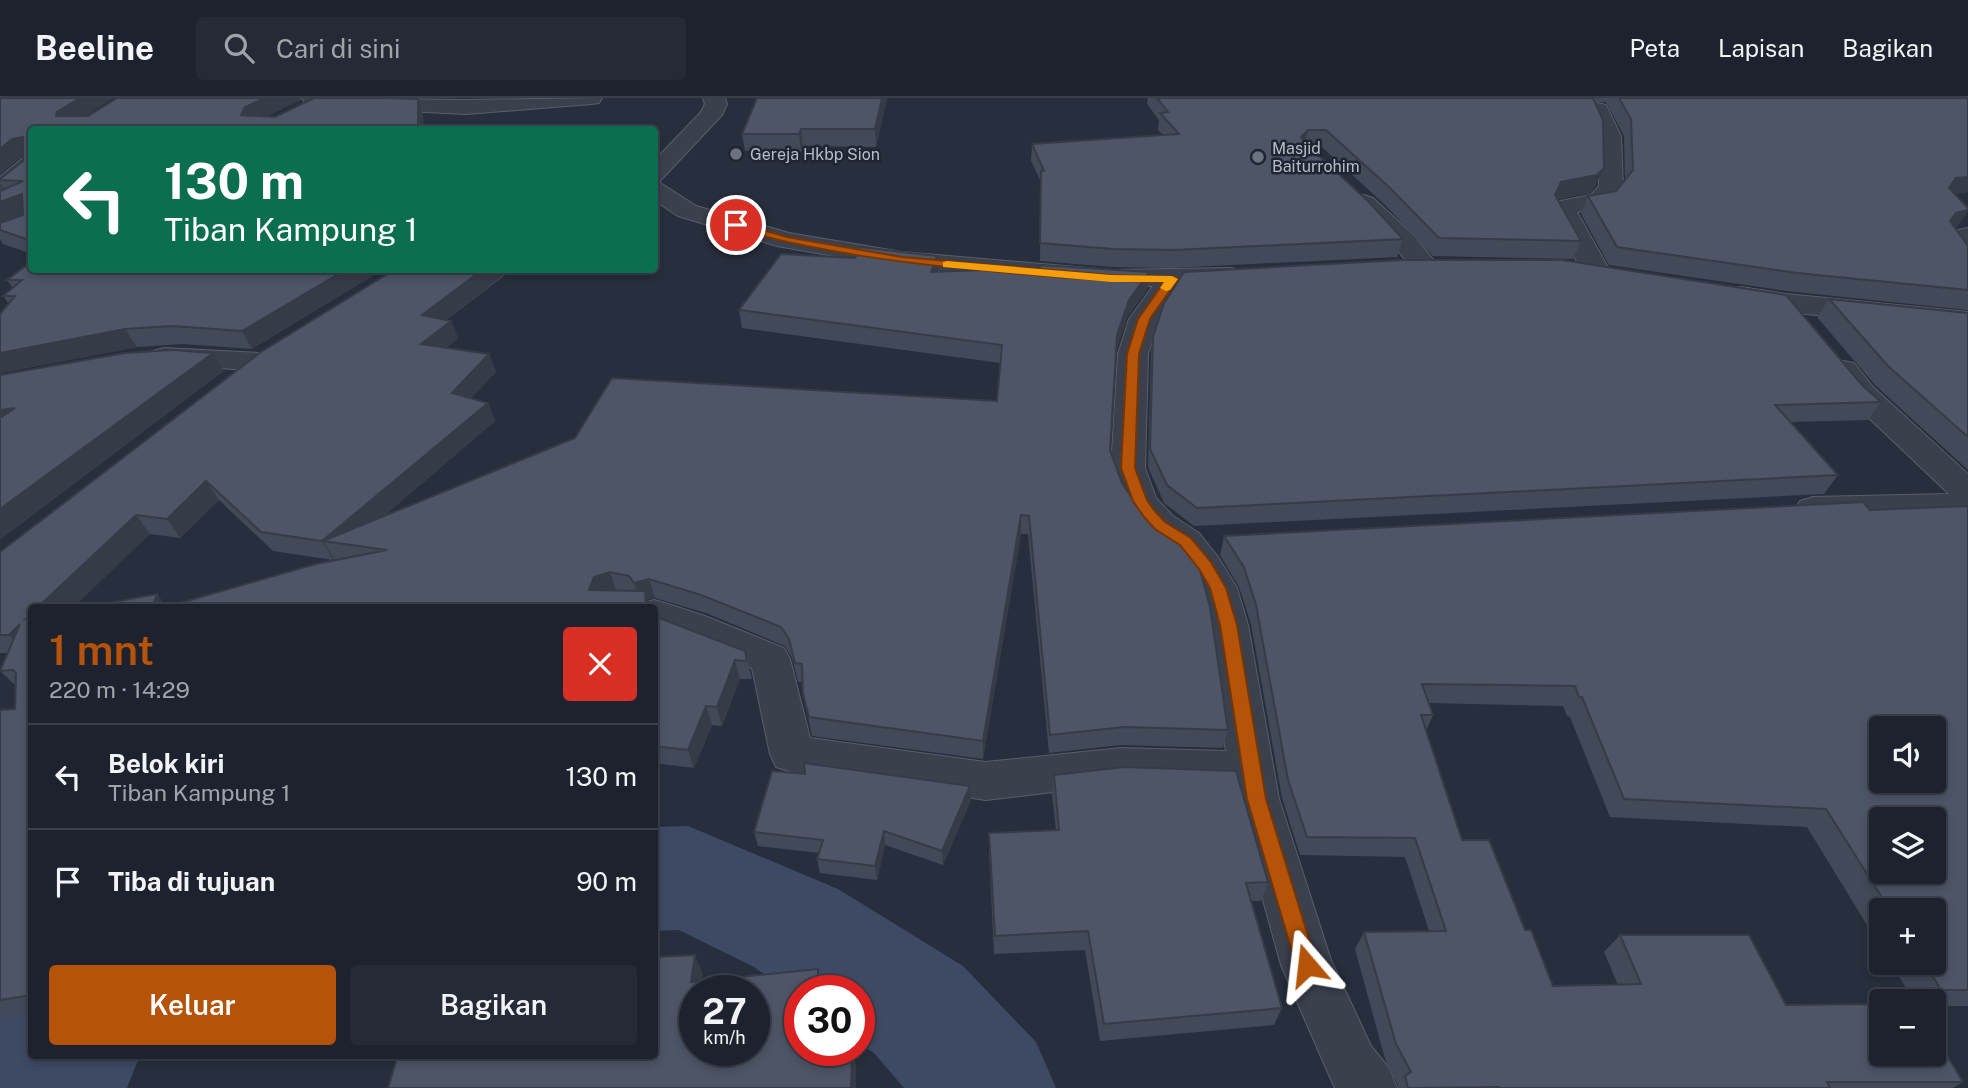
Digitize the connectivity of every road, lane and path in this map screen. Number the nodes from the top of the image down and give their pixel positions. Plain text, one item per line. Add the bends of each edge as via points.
1 (591, 98) edge
2 (714, 98) edge
3 (312, 104) edge
4 (1598, 110) edge
5 (28, 165) edge
6 (658, 172) edge
7 (1348, 188) edge
8 (0, 189) edge
9 (658, 191) edge
10 (1966, 223) edge
11 (1968, 257) edge
12 (1425, 267) edge
13 (1569, 268) edge
14 (1597, 271) junction
15 (1252, 275) edge
16 (1623, 276) edge
17 (1172, 279) junction
18 (1718, 292) edge
19 (1786, 303) junction
20 (1968, 321) edge
21 (137, 359) edge
22 (226, 387) edge
23 (1968, 493) edge
24 (1968, 507) edge
25 (1775, 511) edge
26 (658, 615) edge
27 (1250, 770) junction
28 (1369, 1088) edge

1 - 3 street via 466,107
2 - 6 street via 711,115
4 - 14 street via 1610,136 1611,187 1600,201 1564,207
5 - 8 street
7 - 12 street
9 - 17 street via 687,211 786,240 902,260
10 - 11 street via 1953,239
13 - 14 street
14 - 16 street
15 - 17 street
17 - 27 street via 1144,319 1133,354 1128,468 1140,501 1160,525 1206,541 1205,566 1228,625
18 - 19 street
19 - 20 street
19 - 23 street via 1862,394
21 - 22 street via 270,355
24 - 25 street via 1895,505
26 - 27 street via 770,659 792,754 986,781 1121,766
27 - 28 street via 1307,965 1352,1065

